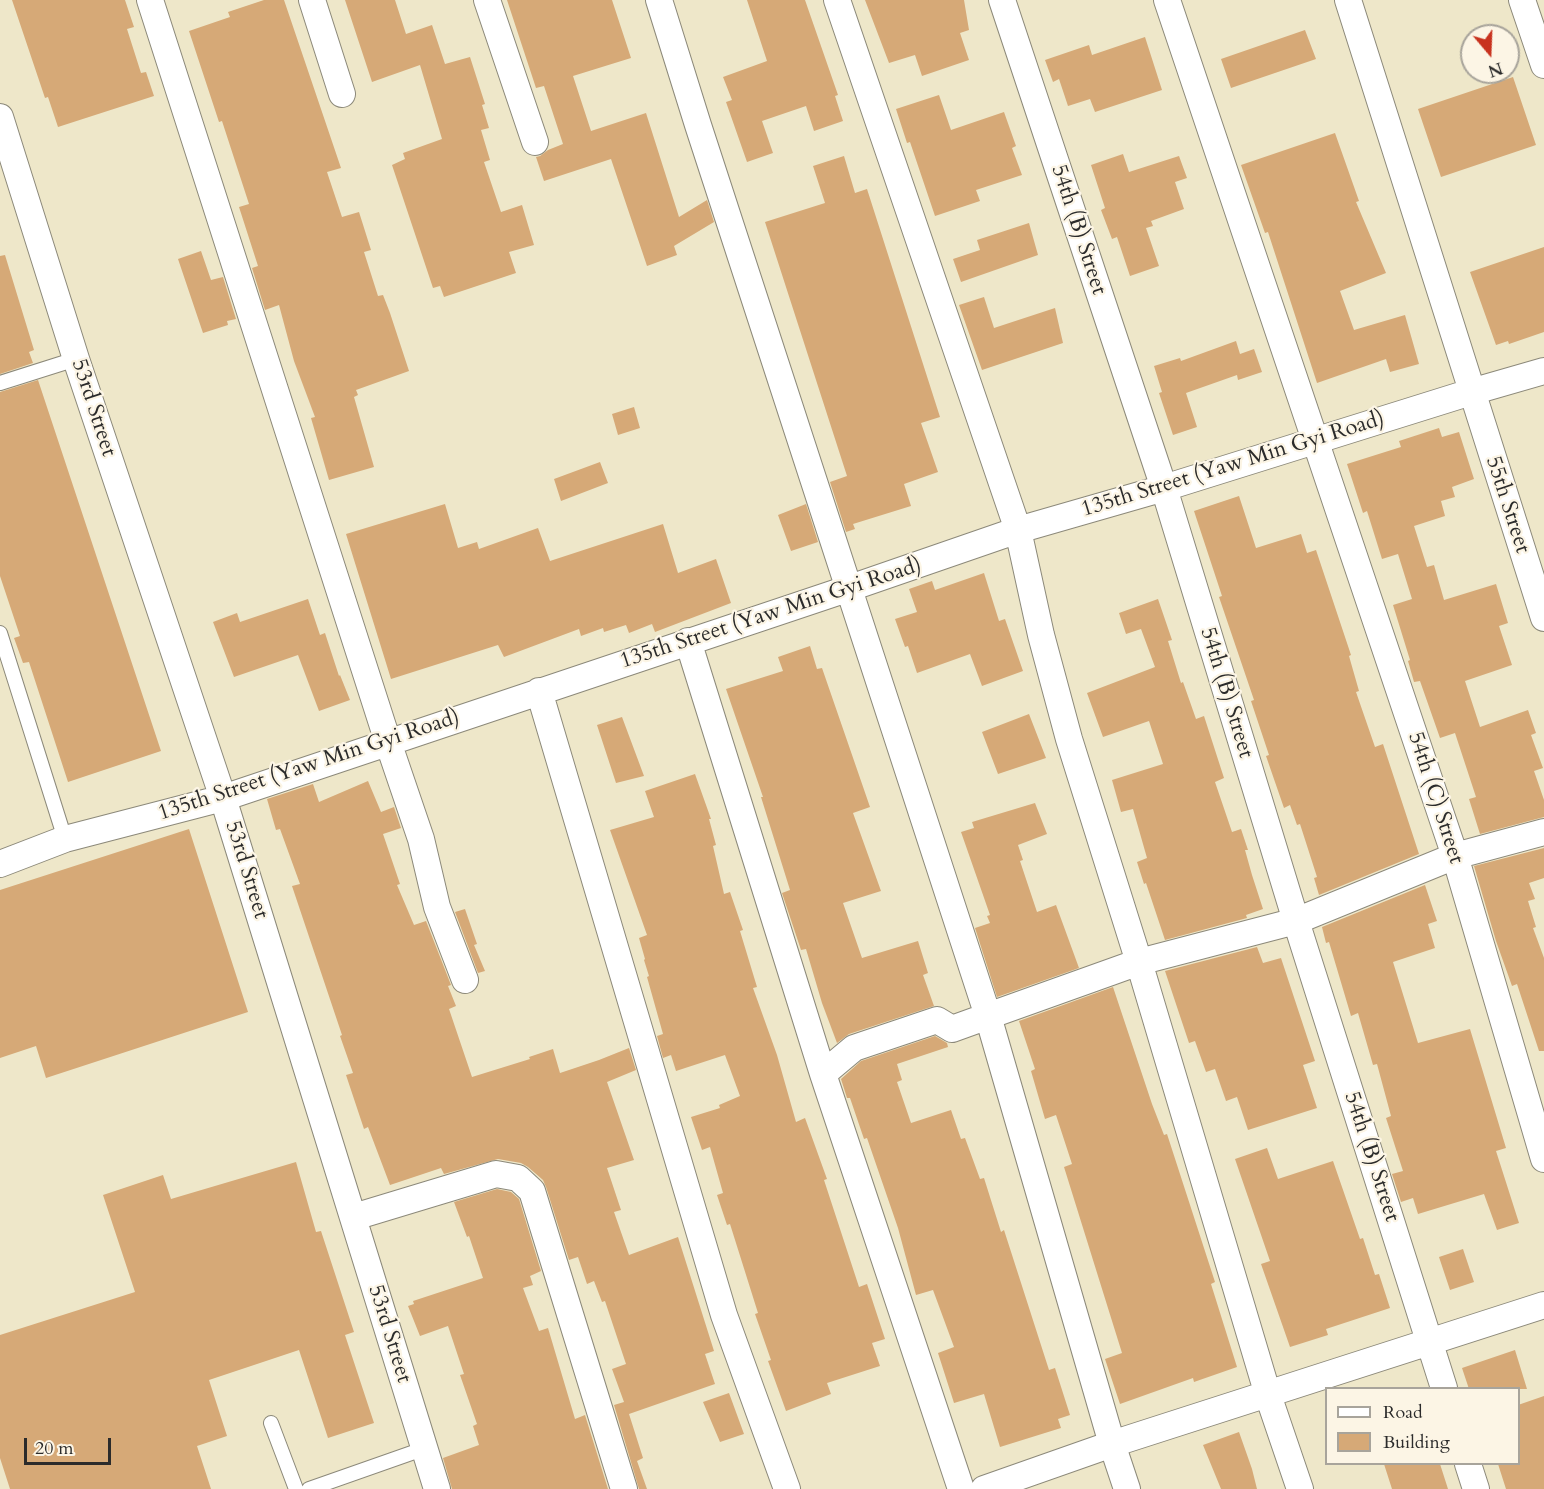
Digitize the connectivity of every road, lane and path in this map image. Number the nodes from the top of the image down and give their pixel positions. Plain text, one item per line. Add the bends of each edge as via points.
1 (150, 0) edge
2 (312, 0) edge
3 (487, 0) edge
4 (659, 0) edge
5 (837, 0) edge
6 (1002, 0) edge
7 (1167, 0) edge
8 (1348, 0) edge
9 (1522, 0) edge
10 (1544, 65) edge
11 (342, 94) dead end
12 (0, 117) edge
13 (535, 142) dead end
14 (76, 359) junction
15 (1544, 371) edge
16 (0, 383) edge
17 (1471, 392) junction
18 (1316, 440) junction
19 (1164, 488) junction
20 (1018, 530) junction
21 (850, 588) junction
22 (1544, 618) edge
23 (0, 633) edge
24 (688, 641) junction
25 (539, 691) junction
26 (388, 742) junction
27 (223, 798) junction
28 (1544, 832) edge
29 (65, 839) junction
30 (1455, 856) junction
31 (0, 864) edge
32 (1296, 921) junction
33 (1139, 962) junction
34 (465, 980) dead end
35 (988, 1016) junction
36 (823, 1074) junction
37 (1544, 1159) edge
38 (354, 1217) junction
39 (1544, 1305) edge
40 (1430, 1342) junction
41 (1443, 1387) edge
42 (1268, 1395) junction
43 (271, 1423) dead end
44 (1112, 1444) junction
45 (423, 1449) junction
46 (1468, 1465) edge
47 (296, 1489) edge
48 (309, 1489) edge
49 (437, 1489) edge
50 (624, 1489) edge
51 (788, 1489) edge
52 (961, 1489) edge
53 (984, 1489) edge
54 (1127, 1489) edge
55 (1300, 1489) edge
56 (1476, 1489) edge

1 - 26 street
2 - 11 street
3 - 13 street
4 - 21 street
5 - 20 street
6 - 19 street, 54th (B) Street
7 - 18 street, 54th (C) Street
8 - 17 street, 55th Street
9 - 10 street
12 - 14 street, 53rd Street
14 - 16 lane
14 - 27 street, 53rd Street
15 - 17 street, 135th Street (Yaw Min Gyi Road)
17 - 18 street, 135th Street (Yaw Min Gyi Road)
17 - 22 street, 55th Street
18 - 19 street, 135th Street (Yaw Min Gyi Road)
18 - 30 street, 54th (C) Street
19 - 20 street, 135th Street (Yaw Min Gyi Road)
19 - 32 street, 54th (B) Street
20 - 21 street, 135th Street (Yaw Min Gyi Road)
20 - 33 street via 1069,739
21 - 24 street, 135th Street (Yaw Min Gyi Road)
21 - 35 street
23 - 29 lane
24 - 25 street, 135th Street (Yaw Min Gyi Road)
24 - 36 street
25 - 26 street, 135th Street (Yaw Min Gyi Road)
25 - 51 street via 724,1315
26 - 27 street, 135th Street (Yaw Min Gyi Road)
26 - 34 street via 421,839 437,907
27 - 29 street, 135th Street (Yaw Min Gyi Road)
27 - 38 street, 53rd Street
28 - 30 street
29 - 31 street, 135th Street (Yaw Min Gyi Road)
30 - 32 street
30 - 37 street, 54th (C) Street
32 - 33 street
32 - 40 street, 54th (B) Street
33 - 35 street
33 - 42 street
35 - 36 street via 952,1029 937,1020 854,1048
35 - 44 street
36 - 52 street
38 - 45 street, 53rd Street
38 - 50 street via 496,1174 518,1178 532,1191
39 - 40 street
40 - 41 street, 54th (B) Street
40 - 42 street
42 - 44 street
42 - 55 street
43 - 47 lane
44 - 53 street
44 - 54 street
45 - 48 lane
45 - 49 street, 53rd Street
46 - 56 street

